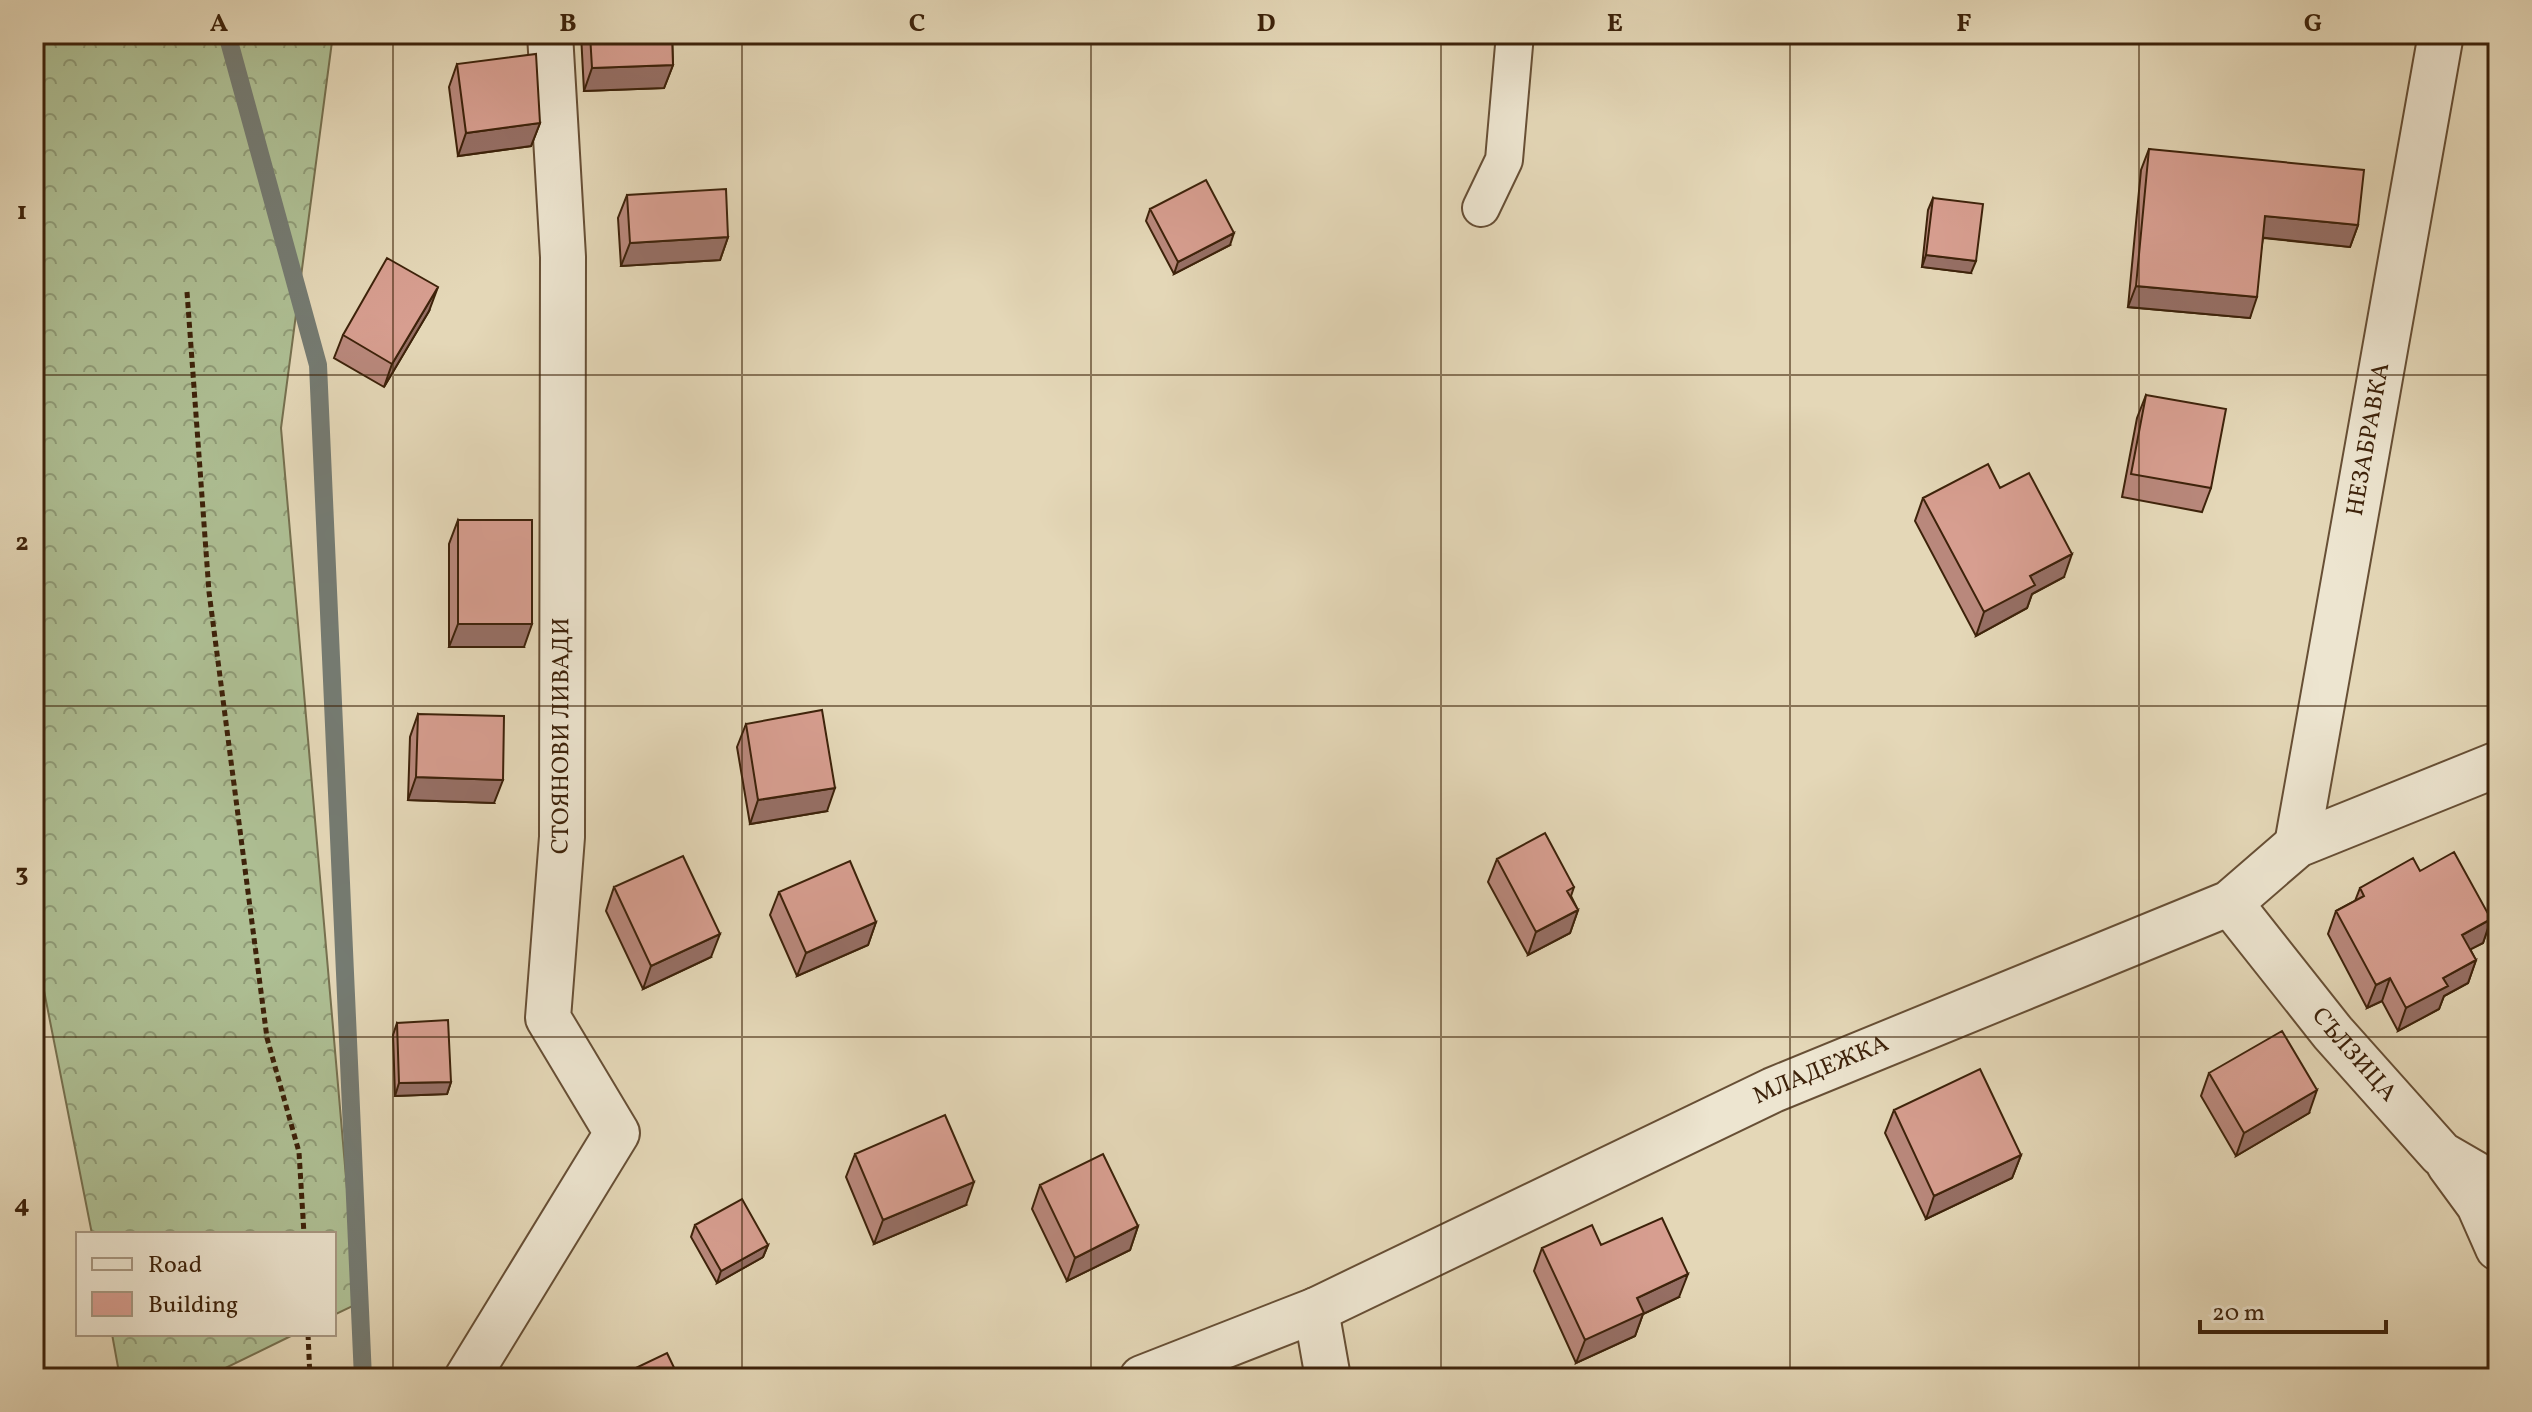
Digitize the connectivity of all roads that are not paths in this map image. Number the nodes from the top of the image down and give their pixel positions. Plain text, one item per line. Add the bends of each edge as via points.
1 (550, 34) edge
2 (1515, 34) edge
3 (2441, 34) edge
4 (1481, 208) dead end
5 (2498, 764) edge
6 (2297, 845) junction
7 (2230, 903) junction
8 (2441, 1154) junction
9 (2498, 1187) edge
10 (2498, 1248) edge
11 (1316, 1310) junction
12 (467, 1378) edge
13 (1142, 1378) edge
14 (1328, 1378) edge

1 - 12 street, СТОЯНОВИ ЛИВАДИ via 563,289 562,837 548,1018 617,1133
2 - 4 lane via 1504,160
3 - 6 street, НЕЗАБРАВКА
5 - 6 street, МЛАДЕЖКА
6 - 7 street, МЛАДЕЖКА
7 - 8 street, СЪЛЗИЦА via 2333,1033
7 - 11 street, МЛАДЕЖКА via 1773,1090
8 - 9 street, СЪЛЗИЦА
8 - 10 street via 2479,1205
11 - 13 street, МЛАДЕЖКА
11 - 14 street

